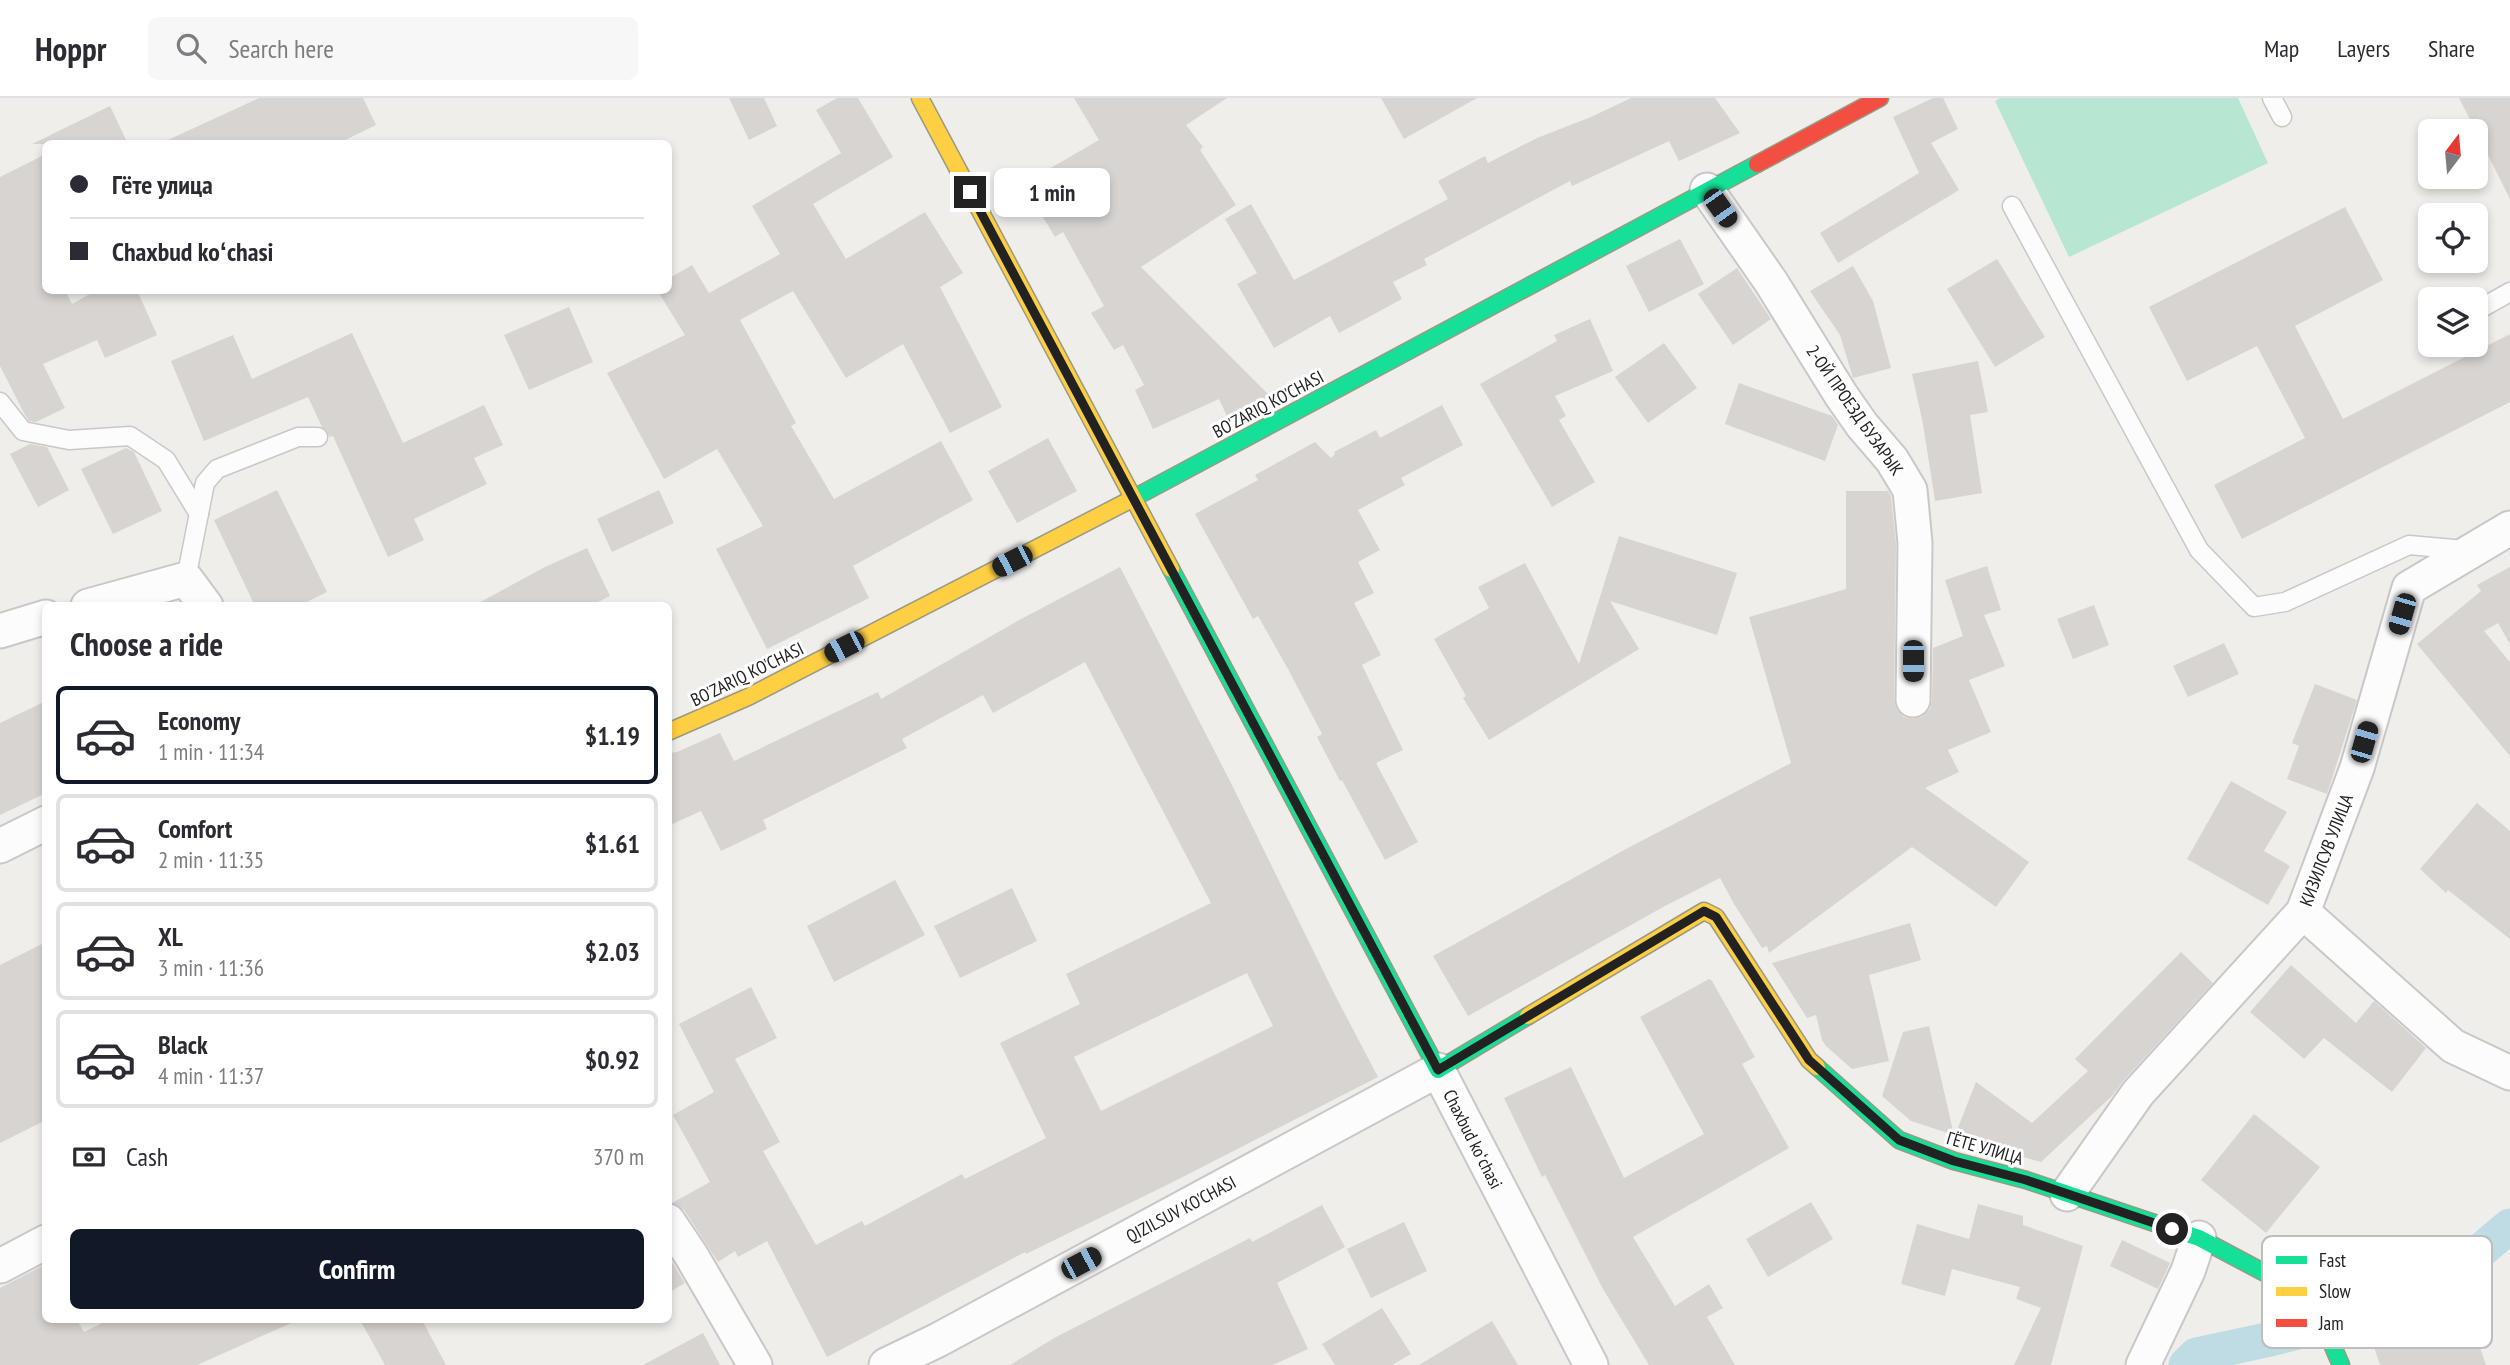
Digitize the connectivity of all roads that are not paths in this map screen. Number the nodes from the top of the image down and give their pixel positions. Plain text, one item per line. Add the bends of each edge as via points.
1 (920, 98) edge
2 (1880, 98) edge
3 (2272, 98) edge
4 (2282, 117) dead end
5 (1707, 190) junction
6 (2012, 206) dead end
7 (2510, 292) edge
8 (2488, 304) edge
9 (0, 402) edge
10 (318, 437) dead end
11 (1132, 499) junction
12 (199, 514) junction
13 (2510, 528) edge
14 (2472, 550) junction
15 (186, 579) junction
16 (103, 602) edge
17 (202, 602) edge
18 (42, 618) edge
19 (0, 631) edge
20 (1913, 700) dead end
21 (672, 730) edge
22 (42, 825) edge
23 (0, 846) edge
24 (2303, 912) junction
25 (1438, 1070) junction
26 (2510, 1073) edge
27 (2067, 1194) junction
28 (672, 1227) edge
29 (2199, 1238) junction
30 (42, 1244) edge
31 (0, 1266) edge
32 (2262, 1271) edge
33 (942, 1353) edge
34 (755, 1365) edge
35 (886, 1365) edge
36 (1591, 1365) edge
37 (2143, 1365) edge

1 - 11 street, Chaxbud koʻchasi
2 - 5 street, BO'ZARIQ KO'CHASI
3 - 4 lane
5 - 11 street, BO'ZARIQ KO'CHASI
5 - 20 street, 2-ОЙ ПРОЕЗД БУЗАРЫК via 1841,396 1910,490 1915,542
6 - 14 lane via 2199,550 2254,607 2285,603 2409,545
7 - 8 lane
9 - 12 lane via 23,430 69,440 130,436 166,460
10 - 12 lane via 298,437 217,469 205,483
11 - 21 street, BO'ZARIQ KO'CHASI via 748,697
11 - 25 street, Chaxbud koʻchasi
12 - 15 lane
13 - 14 street, КИЗИЛСУВ УЛИЦА
14 - 24 street, КИЗИЛСУВ УЛИЦА via 2409,588 2357,768
15 - 16 street
15 - 17 street
18 - 19 street
22 - 23 street
24 - 26 street via 2453,1046
24 - 27 street, КИЗИЛСУВ УЛИЦА via 2138,1093
25 - 27 street, ГЁТЕ УЛИЦА via 1704,911 1716,917 1809,1060 1899,1140
25 - 33 street, QIZILSUV KO'CHASI
25 - 36 street, Chaxbud koʻchasi
27 - 29 street, ГЁТЕ УЛИЦА
28 - 34 street
29 - 32 street, ГЁТЕ УЛИЦА
29 - 37 street via 2189,1271
30 - 31 street
33 - 35 street, QIZILSUV KO'CHASI

